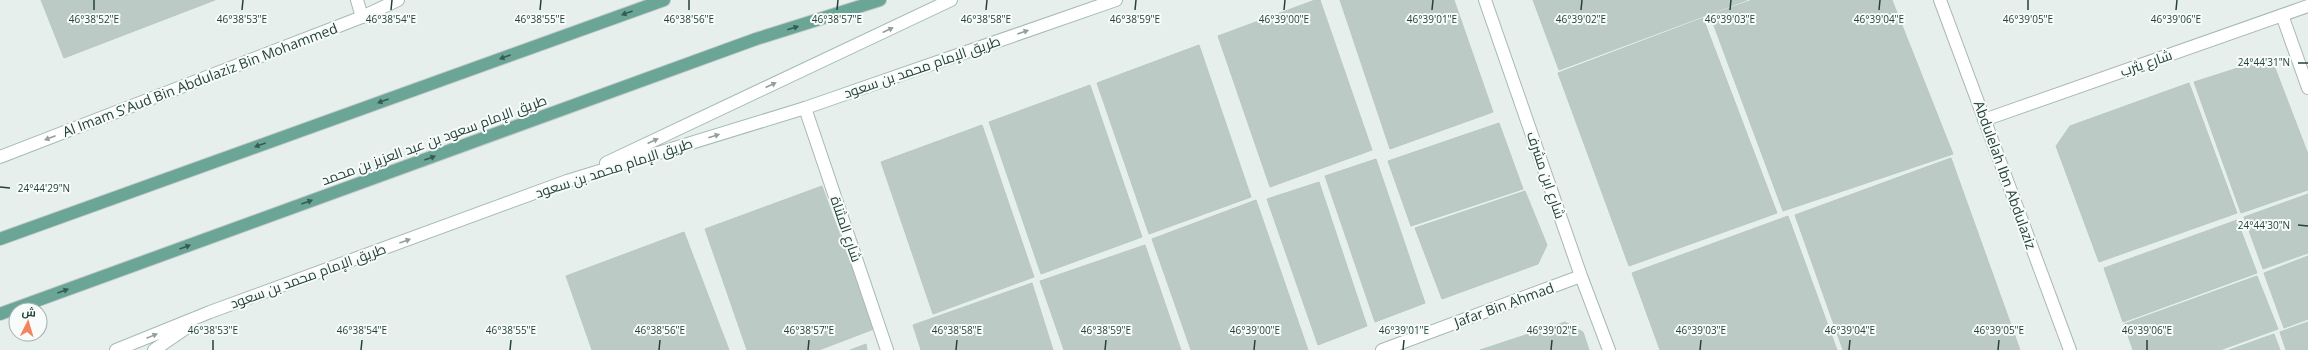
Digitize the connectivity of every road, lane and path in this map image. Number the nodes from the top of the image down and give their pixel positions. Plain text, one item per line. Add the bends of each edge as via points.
1 (357, 0) edge
2 (398, 0) edge
3 (664, 0) edge
4 (880, 0) edge
5 (951, 0) edge
6 (1116, 0) edge
7 (1485, 0) edge
8 (1940, 0) edge
9 (2308, 6) edge
10 (2282, 15) junction
11 (362, 17) junction
12 (2308, 88) edge
13 (805, 108) junction
14 (1984, 120) junction
15 (0, 157) edge
16 (567, 181) junction
17 (0, 239) edge
18 (1581, 276) junction
19 (210, 312) junction
20 (0, 314) edge
21 (116, 350) edge
22 (154, 350) edge
23 (887, 350) edge
24 (1382, 350) edge
25 (1609, 350) edge
26 (2070, 350) edge

1 - 11 street
2 - 11 street, Al Imam S'Aud Bin Abdulaziz Bin Mohammed
3 -> 17 main road
20 -> 4 main road, طريق الإمام سعود بن عبد العزيز بن محمد via 756,39
16 -> 5 street
13 -> 6 street, طريق الإمام محمد بن سعود
7 - 18 street, شارع ابن مشرف
8 - 14 street, Abdulelah Ibn Abdulaziz
9 - 10 street, شارع يثرب
10 - 12 street
10 - 14 street, شارع يثرب
11 -> 15 street, Al Imam S'Aud Bin Abdulaziz Bin Mohammed
16 -> 13 street, طريق الإمام محمد بن سعود
13 - 23 street, شارع المثناة
14 - 26 street, Abdulelah Ibn Abdulaziz
19 -> 16 street, طريق الإمام محمد بن سعود
18 - 24 street, Jafar Bin Ahmad
18 - 25 street, شارع ابن مشرف
21 -> 19 street, طريق الإمام محمد بن سعود
19 - 22 street

